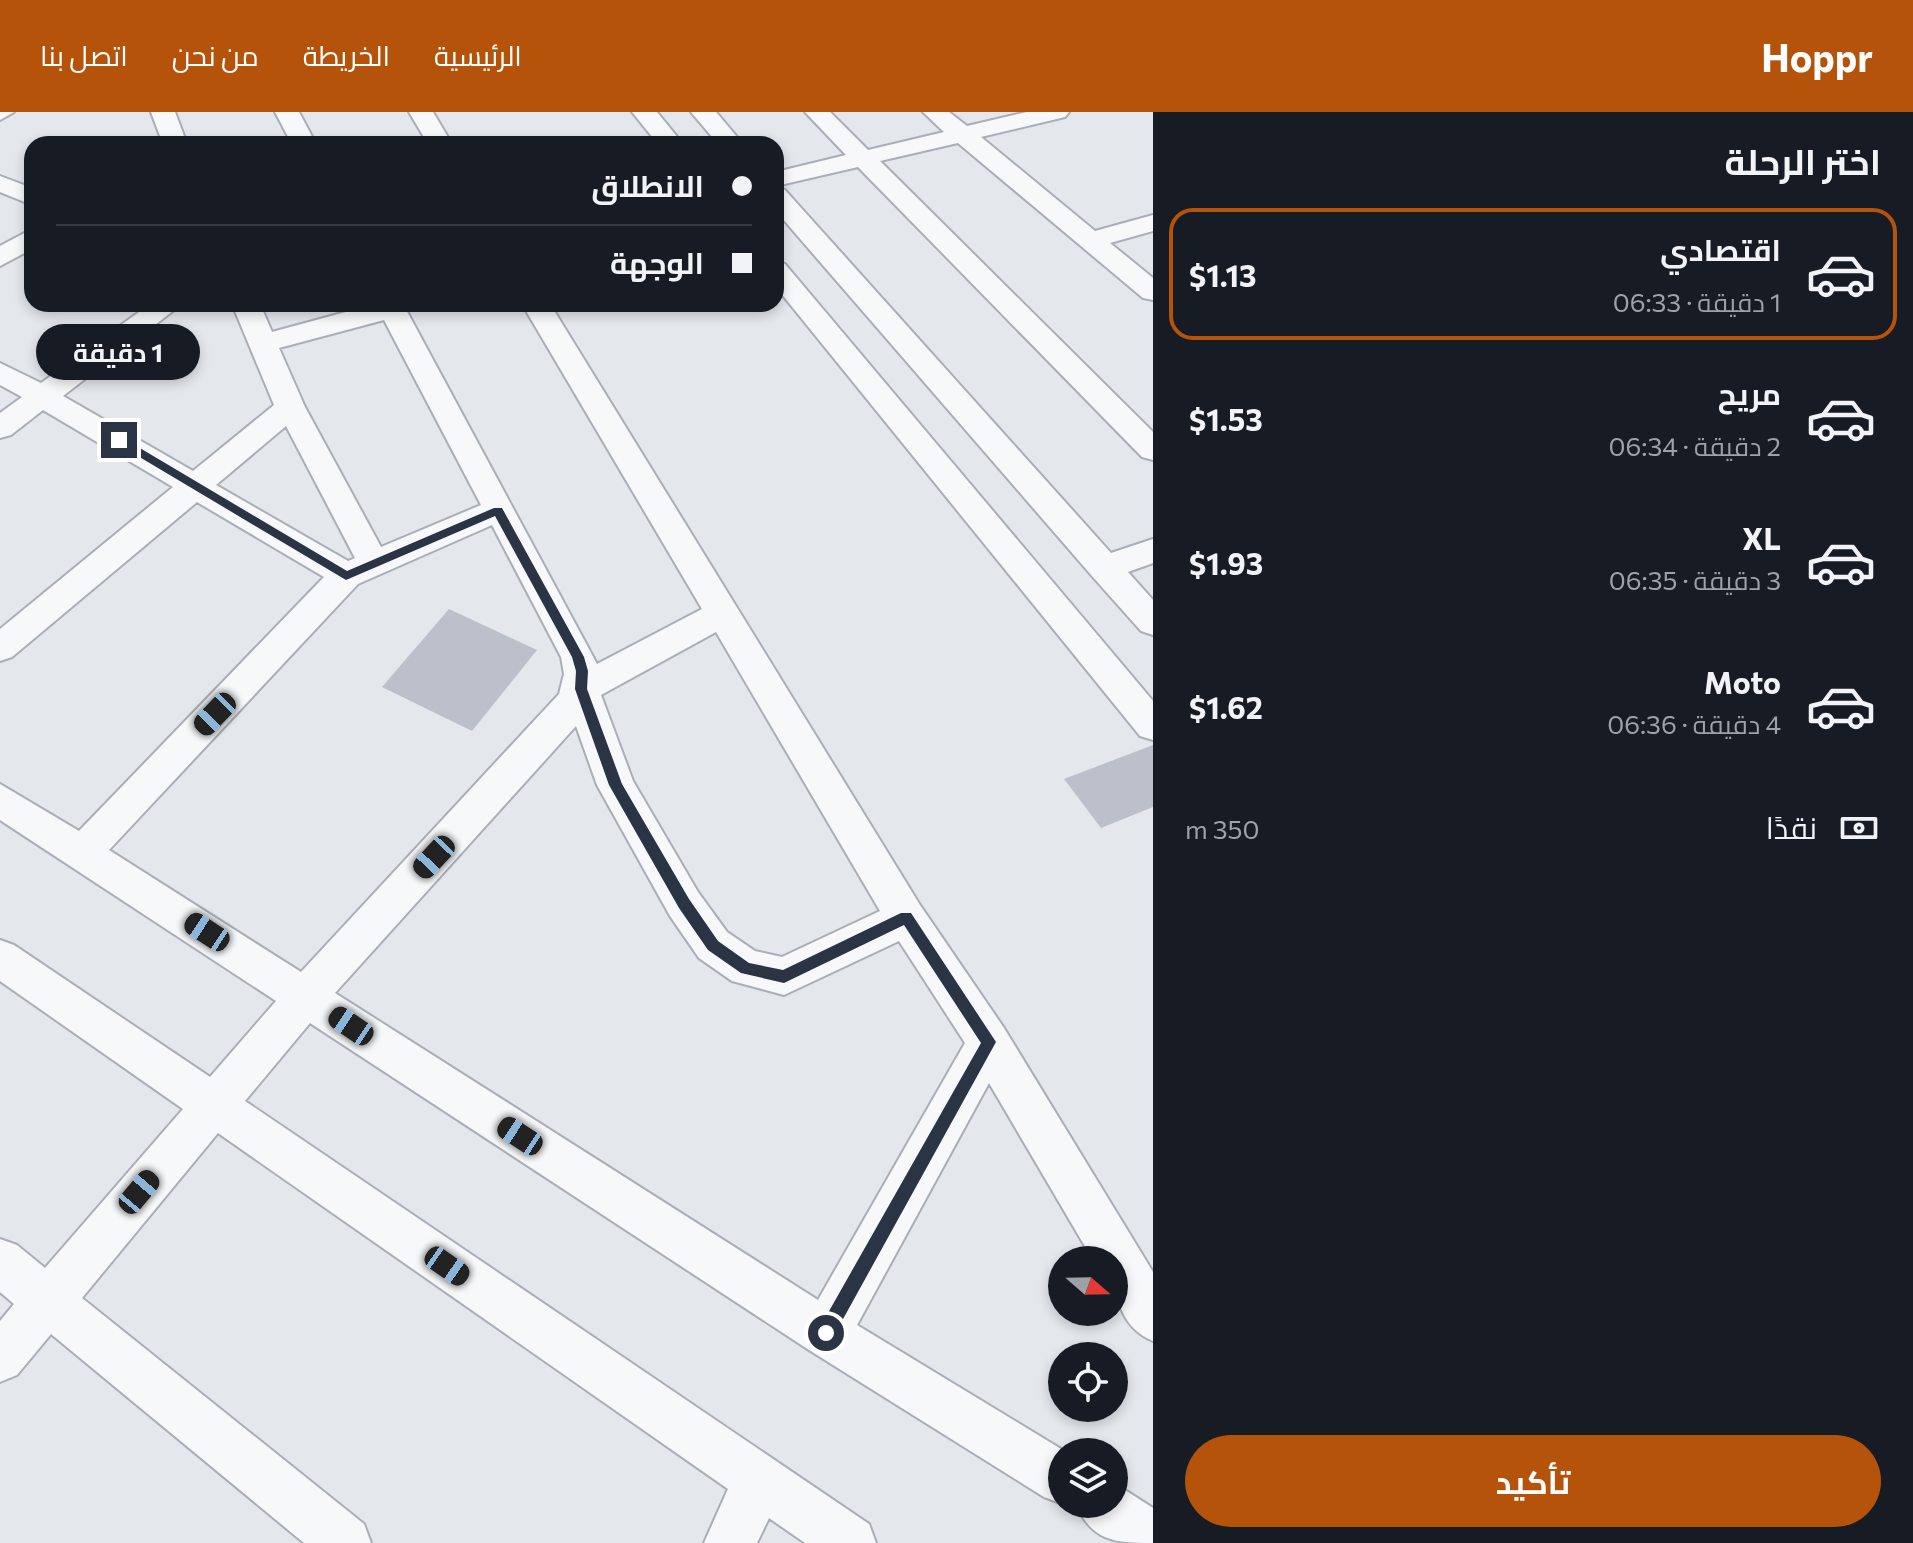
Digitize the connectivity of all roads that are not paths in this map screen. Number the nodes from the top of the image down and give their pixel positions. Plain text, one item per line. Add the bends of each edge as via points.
1 (163, 112) edge
2 (287, 112) edge
3 (421, 112) edge
4 (644, 112) edge
5 (703, 112) edge
6 (817, 112) edge
7 (935, 112) edge
8 (1057, 112) edge
9 (960, 134) junction
10 (172, 136) edge
11 (300, 136) edge
12 (435, 136) edge
13 (664, 136) edge
14 (724, 136) edge
15 (863, 159) junction
16 (784, 177) edge
17 (0, 183) edge
18 (24, 194) edge
19 (784, 204) edge
20 (1153, 223) edge
21 (1093, 240) junction
22 (24, 242) edge
23 (0, 258) edge
24 (784, 280) edge
25 (1153, 292) edge
26 (157, 312) edge
27 (249, 312) edge
28 (372, 312) edge
29 (393, 312) edge
30 (541, 312) edge
31 (263, 343) junction
32 (0, 372) edge
33 (43, 395) junction
34 (290, 407) junction
35 (0, 428) edge
36 (1153, 450) edge
37 (196, 485) junction
38 (498, 510) junction
39 (1153, 551) edge
40 (1104, 568) junction
41 (360, 569) junction
42 (723, 613) junction
43 (1153, 622) edge
44 (0, 648) edge
45 (581, 689) junction
46 (1153, 726) edge
47 (0, 800) edge
48 (83, 852) junction
49 (906, 918) junction
50 (3, 966) edge
51 (307, 995) junction
52 (989, 1042) junction
53 (213, 1105) junction
54 (0, 1262) edge
55 (47, 1302) junction
56 (1153, 1317) edge
57 (826, 1333) junction
58 (0, 1358) edge
59 (1048, 1470) edge
60 (759, 1481) junction
61 (1122, 1518) edge
62 (328, 1537) edge
63 (1153, 1539) edge
64 (730, 1543) edge
65 (850, 1543) edge

1 - 10 street
2 - 11 street
3 - 12 street
4 - 13 street
5 - 14 street
6 - 15 street
7 - 9 street
8 - 9 street
9 - 15 street
9 - 21 street
15 - 16 street
15 - 36 street
17 - 18 street
19 - 40 street
20 - 21 street
21 - 25 street
22 - 23 street
24 - 46 street
26 - 33 street
27 - 31 street
28 - 31 street
29 - 38 street
30 - 42 street
31 - 34 street
32 - 33 street
33 - 35 street
33 - 37 street
34 - 37 street
34 - 41 street
37 - 41 street
37 - 44 street
38 - 41 street
38 - 45 street via 578,657
39 - 40 street
40 - 43 street
41 - 48 street
42 - 45 street
42 - 49 street
45 - 49 street via 616,785 684,904 724,953 746,968 784,976
45 - 51 street via 561,719
47 - 48 street
48 - 51 street
49 - 52 street
50 - 53 street
51 - 53 street
51 - 57 street
52 - 56 street
52 - 57 street
53 - 55 street
53 - 60 street
54 - 55 street
55 - 58 street
55 - 62 street
57 - 59 street
60 - 64 street
60 - 65 street
61 - 63 street

